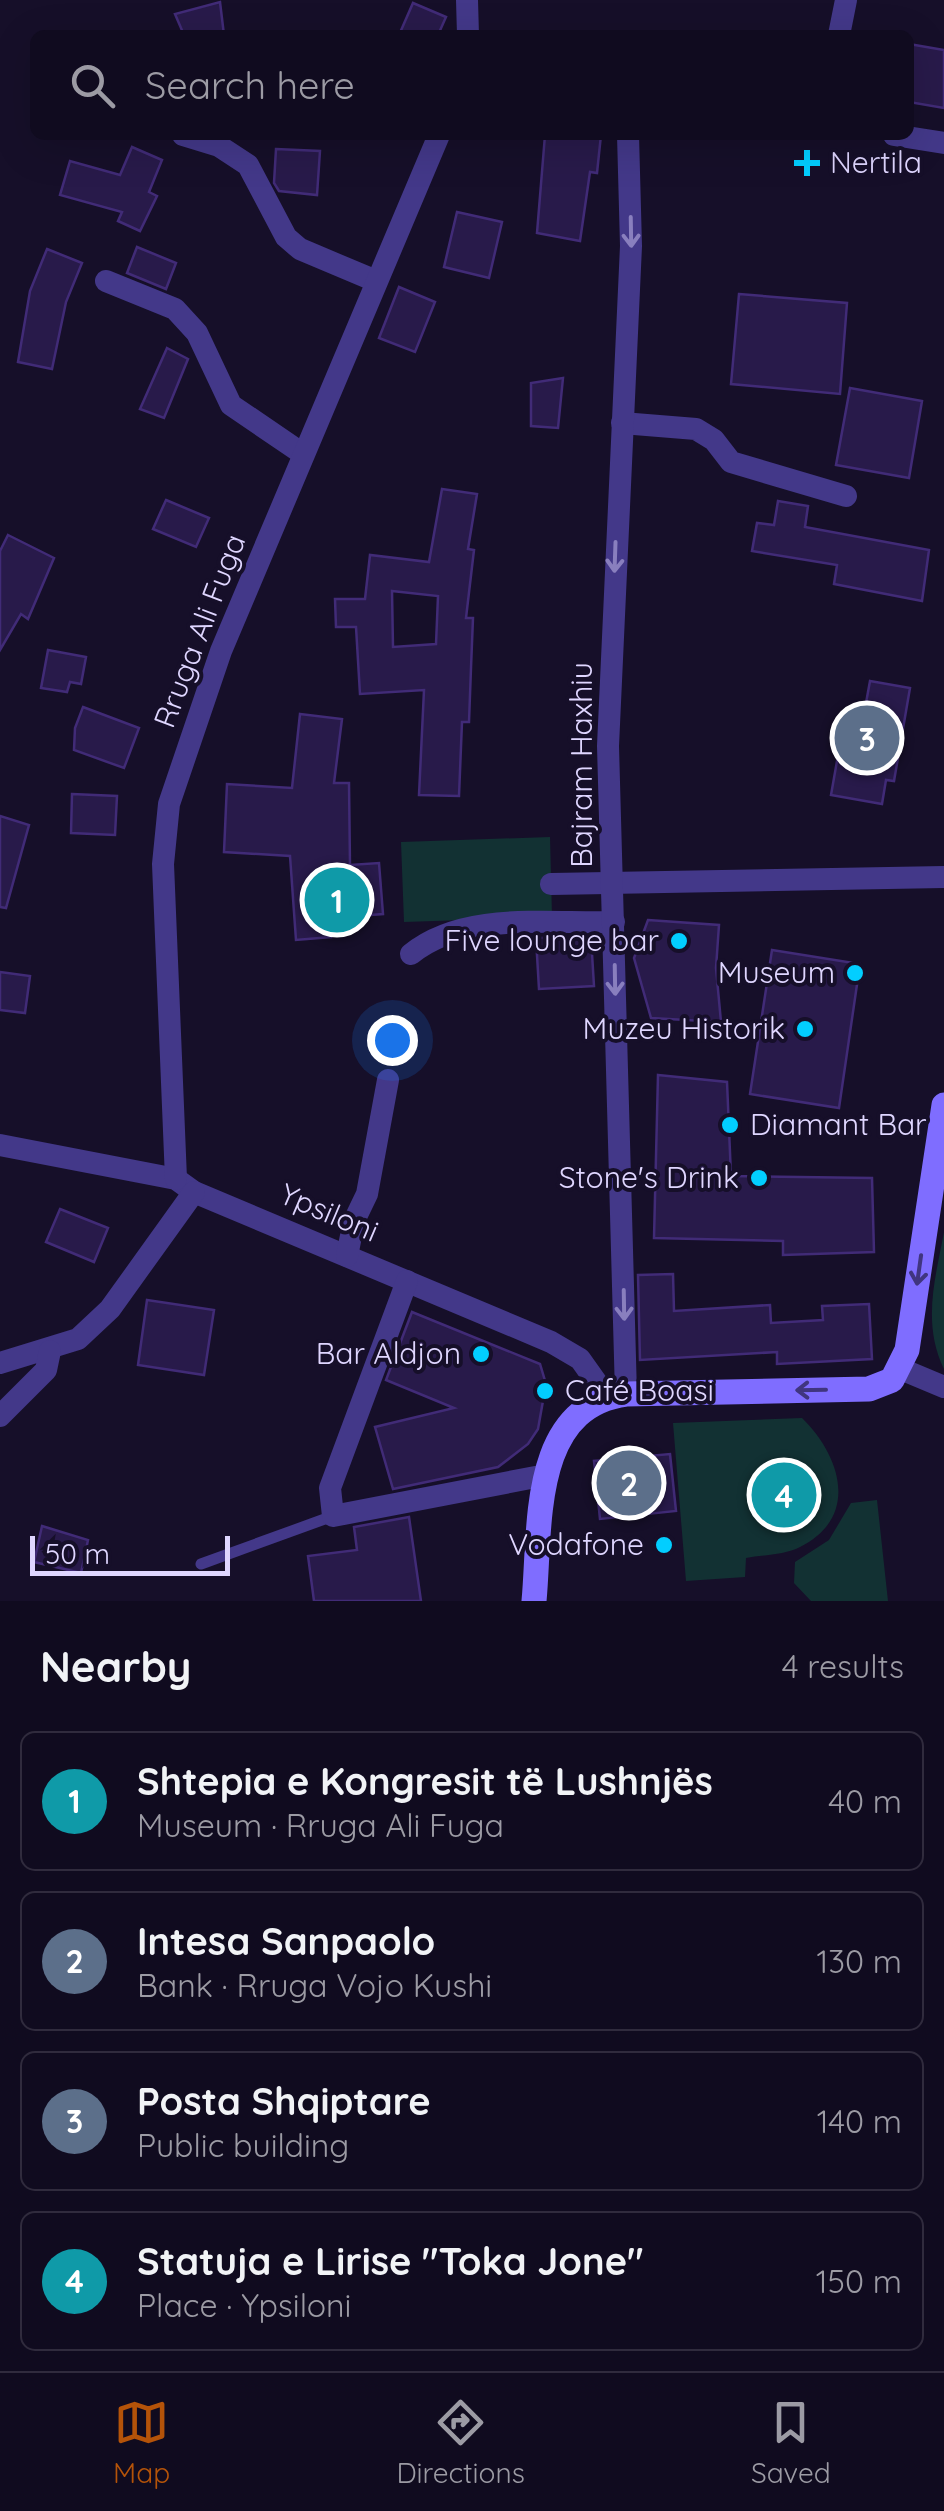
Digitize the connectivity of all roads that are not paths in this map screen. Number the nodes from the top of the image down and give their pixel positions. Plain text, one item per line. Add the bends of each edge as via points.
1 (467, 0) edge
2 (846, 0) edge
3 (468, 30) edge
4 (839, 30) edge
5 (914, 138) edge
6 (199, 140) edge
7 (437, 140) edge
8 (628, 140) edge
9 (944, 143) edge
10 (106, 281) dead end
11 (376, 281) junction
12 (622, 423) junction
13 (303, 454) junction
14 (846, 496) dead end
15 (944, 877) edge
16 (613, 882) junction
17 (551, 884) dead end
18 (614, 922) junction
19 (411, 954) dead end
20 (388, 1080) dead end
21 (944, 1104) edge
22 (0, 1145) edge
23 (185, 1186) junction
24 (347, 1256) junction
25 (407, 1281) junction
26 (50, 1351) junction
27 (0, 1363) edge
28 (901, 1369) junction
29 (944, 1387) edge
30 (616, 1395) junction
31 (0, 1416) edge
32 (546, 1475) junction
33 (334, 1516) junction
34 (201, 1564) dead end
35 (534, 1601) edge

1 - 3 street
2 - 4 street
5 - 9 street
6 - 11 street via 248,165 286,237 300,249
7 - 11 street, Rruga Ali Fuga
8 -> 12 street, Bajram Haxhiu via 632,246
10 - 13 street via 175,309 197,332 232,404
11 - 13 street, Rruga Ali Fuga
12 - 14 street via 696,429 731,462
12 -> 16 street, Bajram Haxhiu via 608,746
13 - 23 street, Rruga Ali Fuga via 221,651 169,804 163,864
15 - 16 street
16 - 17 street
16 - 18 street, Bajram Haxhiu
18 - 19 street via 458,928 432,936
18 -> 30 street, Bajram Haxhiu
20 - 24 street
21 -> 28 main road
22 - 23 street, Ypsiloni
23 - 24 street, Ypsiloni
23 - 26 street via 110,1310 78,1340
24 - 25 street, Ypsiloni
25 - 30 street, Ypsiloni via 580,1358
25 - 33 street via 330,1488
26 - 27 street
26 - 31 street via 46,1370
28 - 29 street
28 -> 30 main road via 869,1389
30 - 32 main road via 584,1408 567,1426
32 - 33 street
32 - 35 main road
33 - 34 lane

